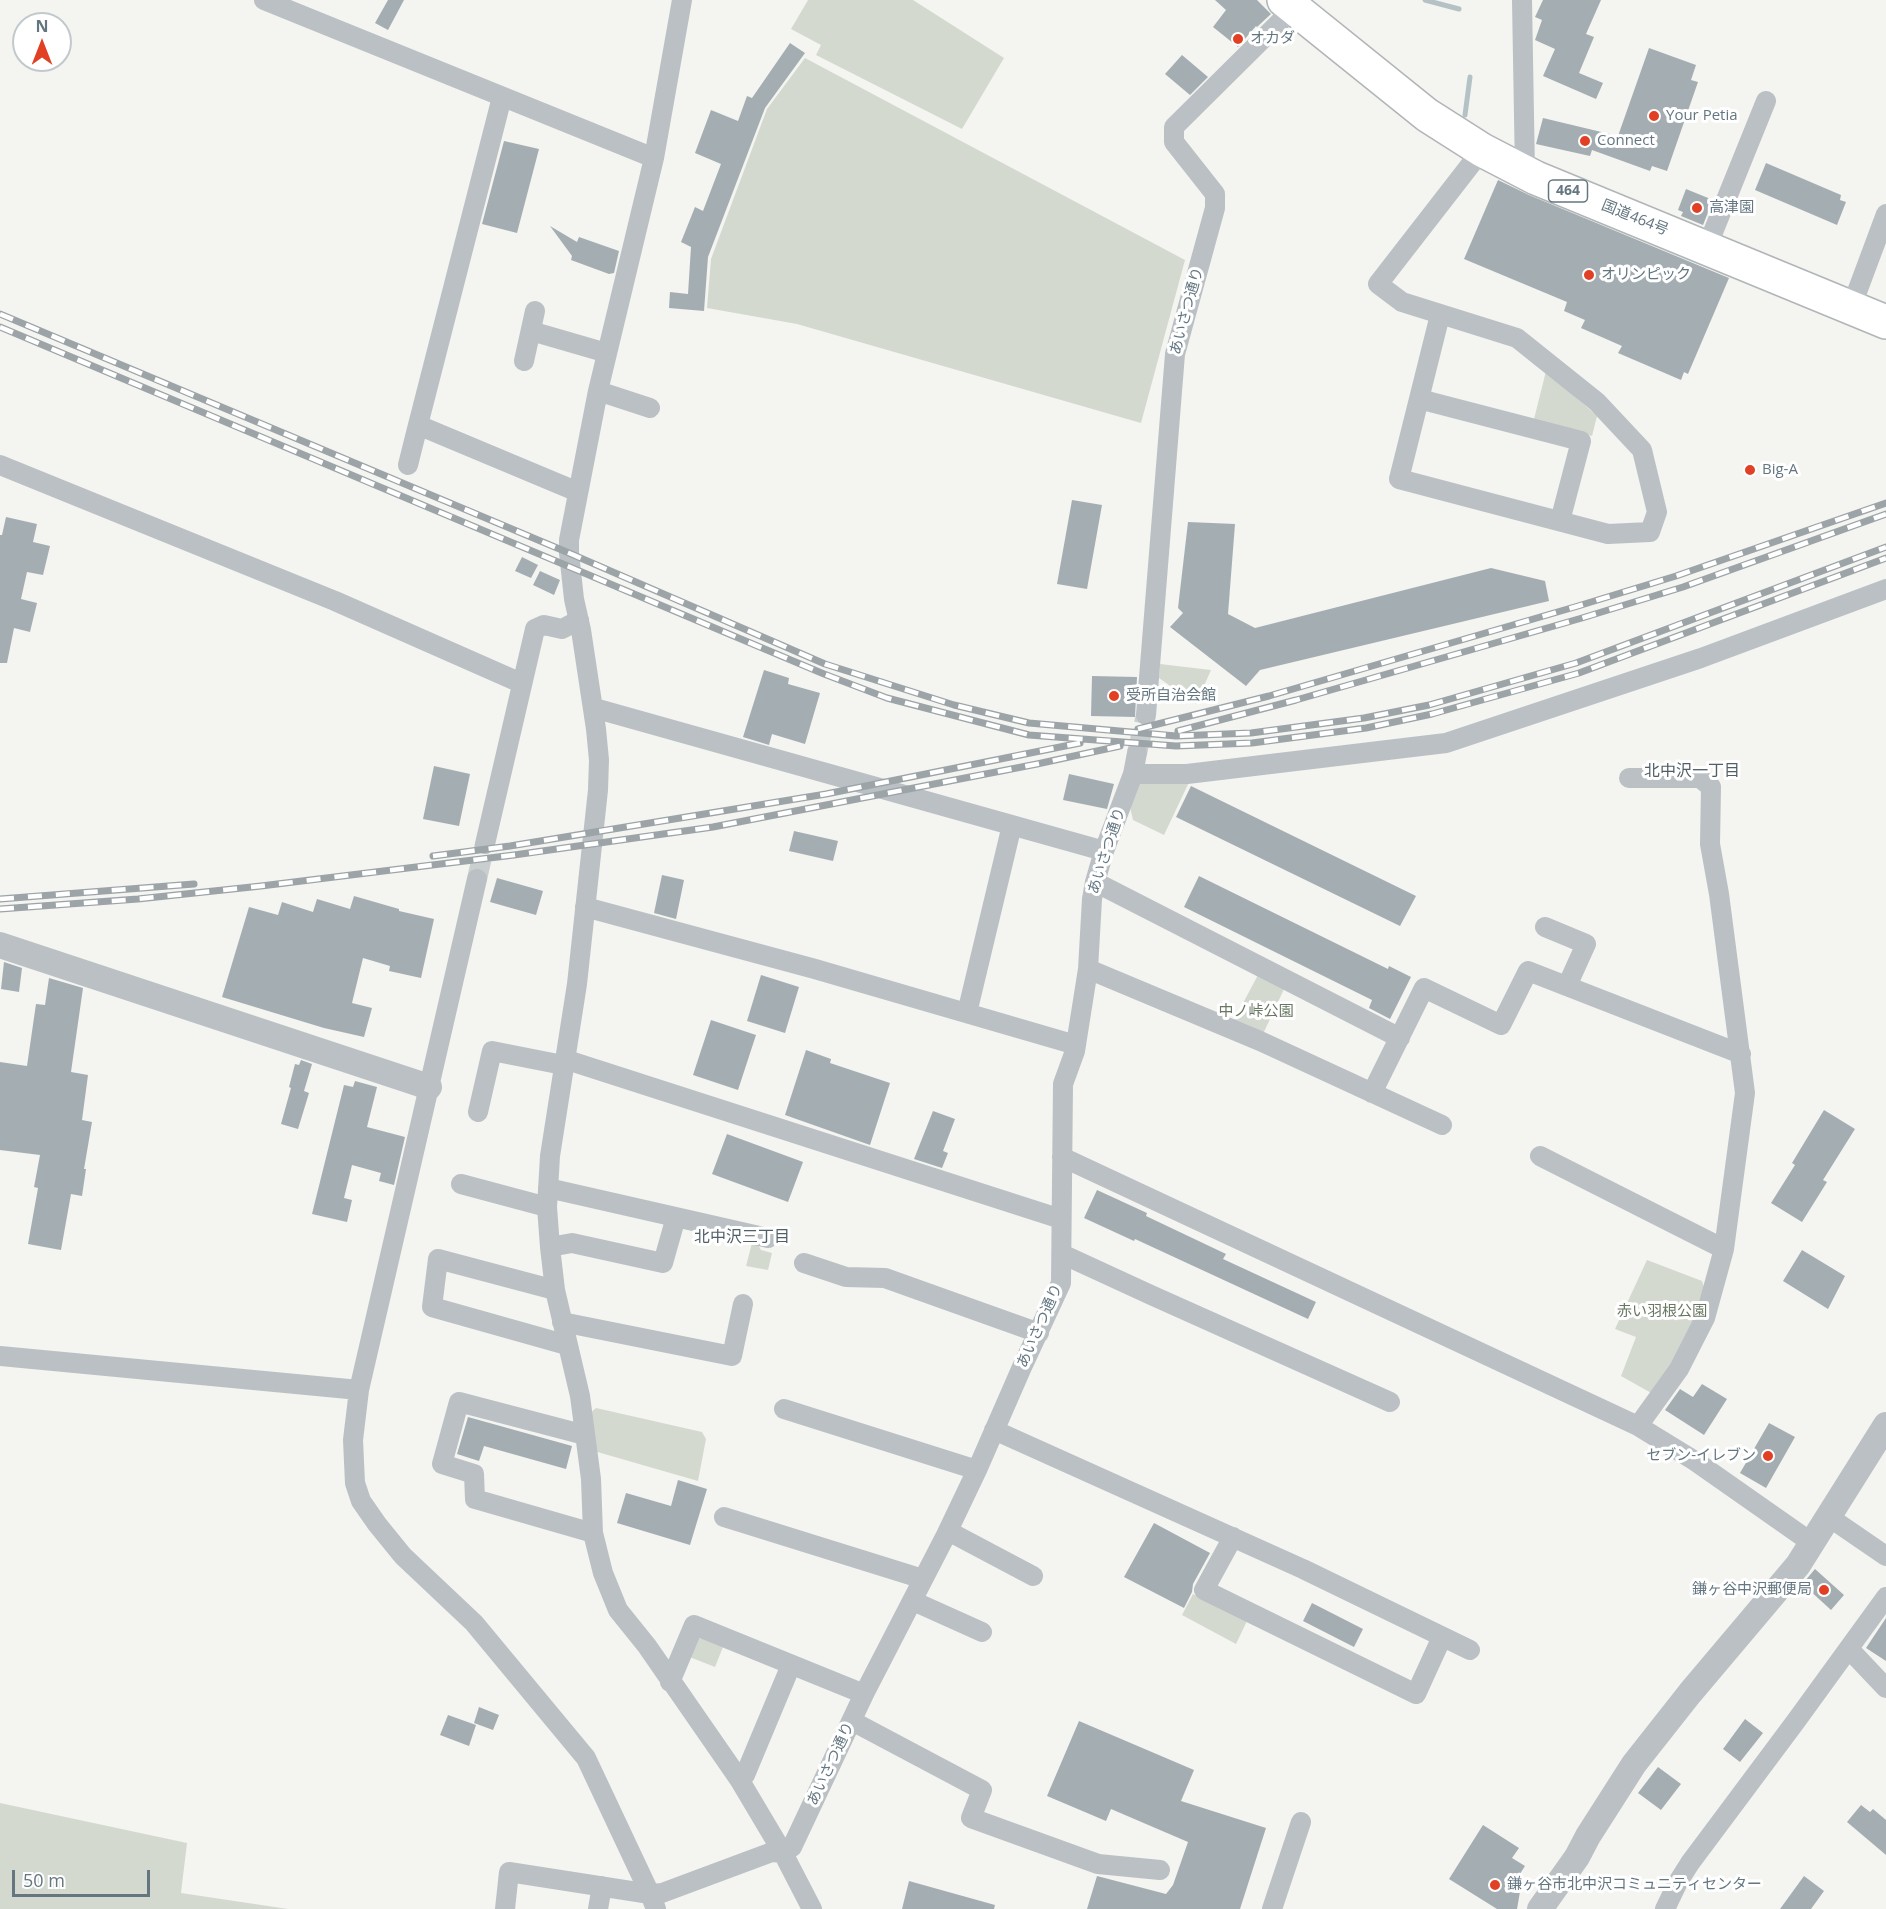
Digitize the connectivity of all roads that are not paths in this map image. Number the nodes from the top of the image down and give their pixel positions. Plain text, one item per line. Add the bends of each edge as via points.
1 (264, 0) edge
2 (682, 0) edge
3 (1522, 0) edge
4 (1289, 4) edge
5 (502, 97) junction
6 (1766, 101) dead end
7 (1482, 150) junction
8 (654, 158) junction
9 (1525, 172) junction
10 (1886, 214) edge
11 (1707, 247) junction
12 (1851, 308) junction
13 (536, 311) dead end
14 (1440, 315) junction
15 (1886, 322) edge
16 (531, 332) junction
17 (607, 353) junction
18 (524, 361) dead end
19 (598, 392) junction
20 (1419, 399) junction
21 (650, 408) dead end
22 (418, 425) junction
23 (0, 465) edge
24 (408, 465) dead end
25 (578, 492) junction
26 (1560, 521) junction
27 (1886, 589) edge
28 (579, 620) junction
29 (521, 683) junction
30 (594, 708) junction
31 (1146, 716) tunnel mouth
32 (1137, 753) tunnel mouth
33 (1133, 774) junction
34 (1629, 778) dead end
35 (1012, 825) junction
36 (484, 844) tunnel mouth
37 (1104, 851) junction
38 (477, 879) tunnel mouth
39 (1095, 882) junction
40 (585, 907) junction
41 (1545, 927) dead end
42 (0, 945) edge
43 (1088, 969) junction
44 (1568, 986) junction
45 (967, 1013) junction
46 (1400, 1038) junction
47 (1076, 1045) junction
48 (1741, 1054) junction
49 (564, 1062) junction
50 (429, 1087) junction
51 (1372, 1093) junction
52 (478, 1112) dead end
53 (1442, 1125) dead end
54 (1540, 1156) dead end
55 (1062, 1157) junction
56 (461, 1184) dead end
57 (548, 1198) junction
58 (676, 1217) junction
59 (1061, 1219) junction
60 (768, 1238) dead end
61 (550, 1247) junction
62 (1724, 1249) junction
63 (1062, 1254) junction
64 (804, 1263) dead end
65 (555, 1290) junction
66 (743, 1304) dead end
67 (562, 1322) junction
68 (1039, 1333) junction
69 (567, 1345) junction
70 (0, 1356) edge
71 (359, 1390) junction
72 (1390, 1402) dead end
73 (784, 1409) dead end
74 (1886, 1425) edge
75 (1638, 1426) junction
76 (994, 1430) junction
77 (585, 1435) junction
78 (977, 1470) junction
79 (724, 1517) dead end
80 (1828, 1517) junction
81 (948, 1532) junction
82 (593, 1533) junction
83 (1233, 1537) junction
84 (1812, 1543) junction
85 (1886, 1556) edge
86 (1032, 1576) dead end
87 (923, 1579) junction
88 (1886, 1597) edge
89 (912, 1601) junction
90 (982, 1632) dead end
91 (1442, 1637) junction
92 (1849, 1649) junction
93 (1470, 1650) dead end
94 (791, 1665) junction
95 (670, 1682) junction
96 (1886, 1688) edge
97 (864, 1694) junction
98 (852, 1722) junction
99 (739, 1779) junction
100 (1301, 1822) dead end
101 (783, 1853) junction
102 (1160, 1870) dead end
103 (602, 1886) junction
104 (653, 1901) edge
105 (505, 1909) edge
106 (598, 1909) edge
107 (812, 1909) edge
108 (1272, 1909) edge
109 (1540, 1909) edge
110 (1665, 1909) edge

1 - 5 street
2 - 8 street
3 - 9 street
4 - 7 highway, 国道464号 / 464 via 1427,115
4 - 31 street, あいさつ通り via 1174,127 1174,142 1215,194 1215,208 1175,354
5 - 8 street
5 - 22 street
6 - 11 street
7 - 9 highway, 国道464号 / 464
7 - 14 street via 1378,284 1402,302
8 - 17 street
9 - 11 highway, 国道464号 / 464
10 - 12 street
11 - 12 highway, 国道464号 / 464
12 - 15 highway, 国道464号 / 464
13 - 16 street
14 - 20 street
14 - 26 street via 1517,338 1597,402 1642,450 1657,512 1650,532 1608,534
16 - 17 street
16 - 18 street
17 - 19 street
19 - 21 street
19 - 25 street
20 - 26 street via 1399,479
20 - 26 street via 1581,441
22 - 24 street
22 - 25 street
23 - 29 street via 335,601
25 - 28 street via 569,554
27 - 33 street via 1701,658 1446,742 1187,774
28 - 29 street via 562,629 544,625 535,629
28 - 30 street
29 - 36 street
30 - 35 street
30 - 40 street via 598,790
32 - 33 street, あいさつ通り
33 - 37 street, あいさつ通り
34 - 48 street via 1700,778 1711,786 1710,844
35 - 37 street
35 - 45 street
37 - 39 street, あいさつ通り
38 - 50 street
39 - 43 street, あいさつ通り
39 - 46 street
40 - 45 street
40 - 49 street
41 - 44 street via 1586,944
42 - 50 street
43 - 47 street, あいさつ通り
43 - 51 street
44 - 46 street via 1528,971 1501,1025 1424,988
44 - 48 street
45 - 47 street
46 - 51 street
47 - 55 street, あいさつ通り via 1063,1084
48 - 62 street via 1745,1093
49 - 52 street via 492,1051
49 - 57 street
49 - 59 street
50 - 71 street
51 - 53 street
54 - 62 street
55 - 59 street, あいさつ通り
55 - 75 street
56 - 57 street
57 - 58 street
57 - 61 street
58 - 60 street
58 - 61 street via 663,1263 572,1243
59 - 63 street, あいさつ通り
61 - 65 street
62 - 75 street via 1705,1318 1679,1369
63 - 68 street, あいさつ通り via 1061,1283
63 - 72 street
64 - 68 street via 846,1277 885,1278
65 - 67 street
65 - 69 street via 438,1259 432,1307
66 - 67 street via 732,1356
67 - 69 street
68 - 76 street, あいさつ通り
69 - 77 street
70 - 71 street
71 - 104 street via 352,1464 361,1501 403,1556 474,1623 586,1758
73 - 78 street
74 - 80 street
75 - 84 street
76 - 78 street, あいさつ通り
76 - 83 street
77 - 82 street
77 - 82 street via 459,1402 442,1464 474,1474 475,1499
78 - 81 street, あいさつ通り
79 - 87 street
80 - 84 street
80 - 85 street
81 - 86 street
81 - 87 street, あいさつ通り
82 - 95 street via 618,1610
83 - 91 street
83 - 91 street via 1204,1590 1421,1696
84 - 109 street via 1634,1764
87 - 89 street, あいさつ通り
88 - 92 street
89 - 90 street
89 - 97 street, あいさつ通り
91 - 93 street
92 - 96 street
92 - 110 street via 1690,1863
94 - 95 street via 693,1625
94 - 97 street
94 - 99 street via 745,1775
95 - 99 street
97 - 98 street, あいさつ通り
98 - 101 street, あいさつ通り via 792,1847
98 - 102 street via 982,1790 971,1818 1098,1864
99 - 101 street
100 - 108 street
101 - 104 street via 772,1852 662,1893
101 - 107 street
103 - 104 street
103 - 105 street via 509,1872
103 - 106 street

